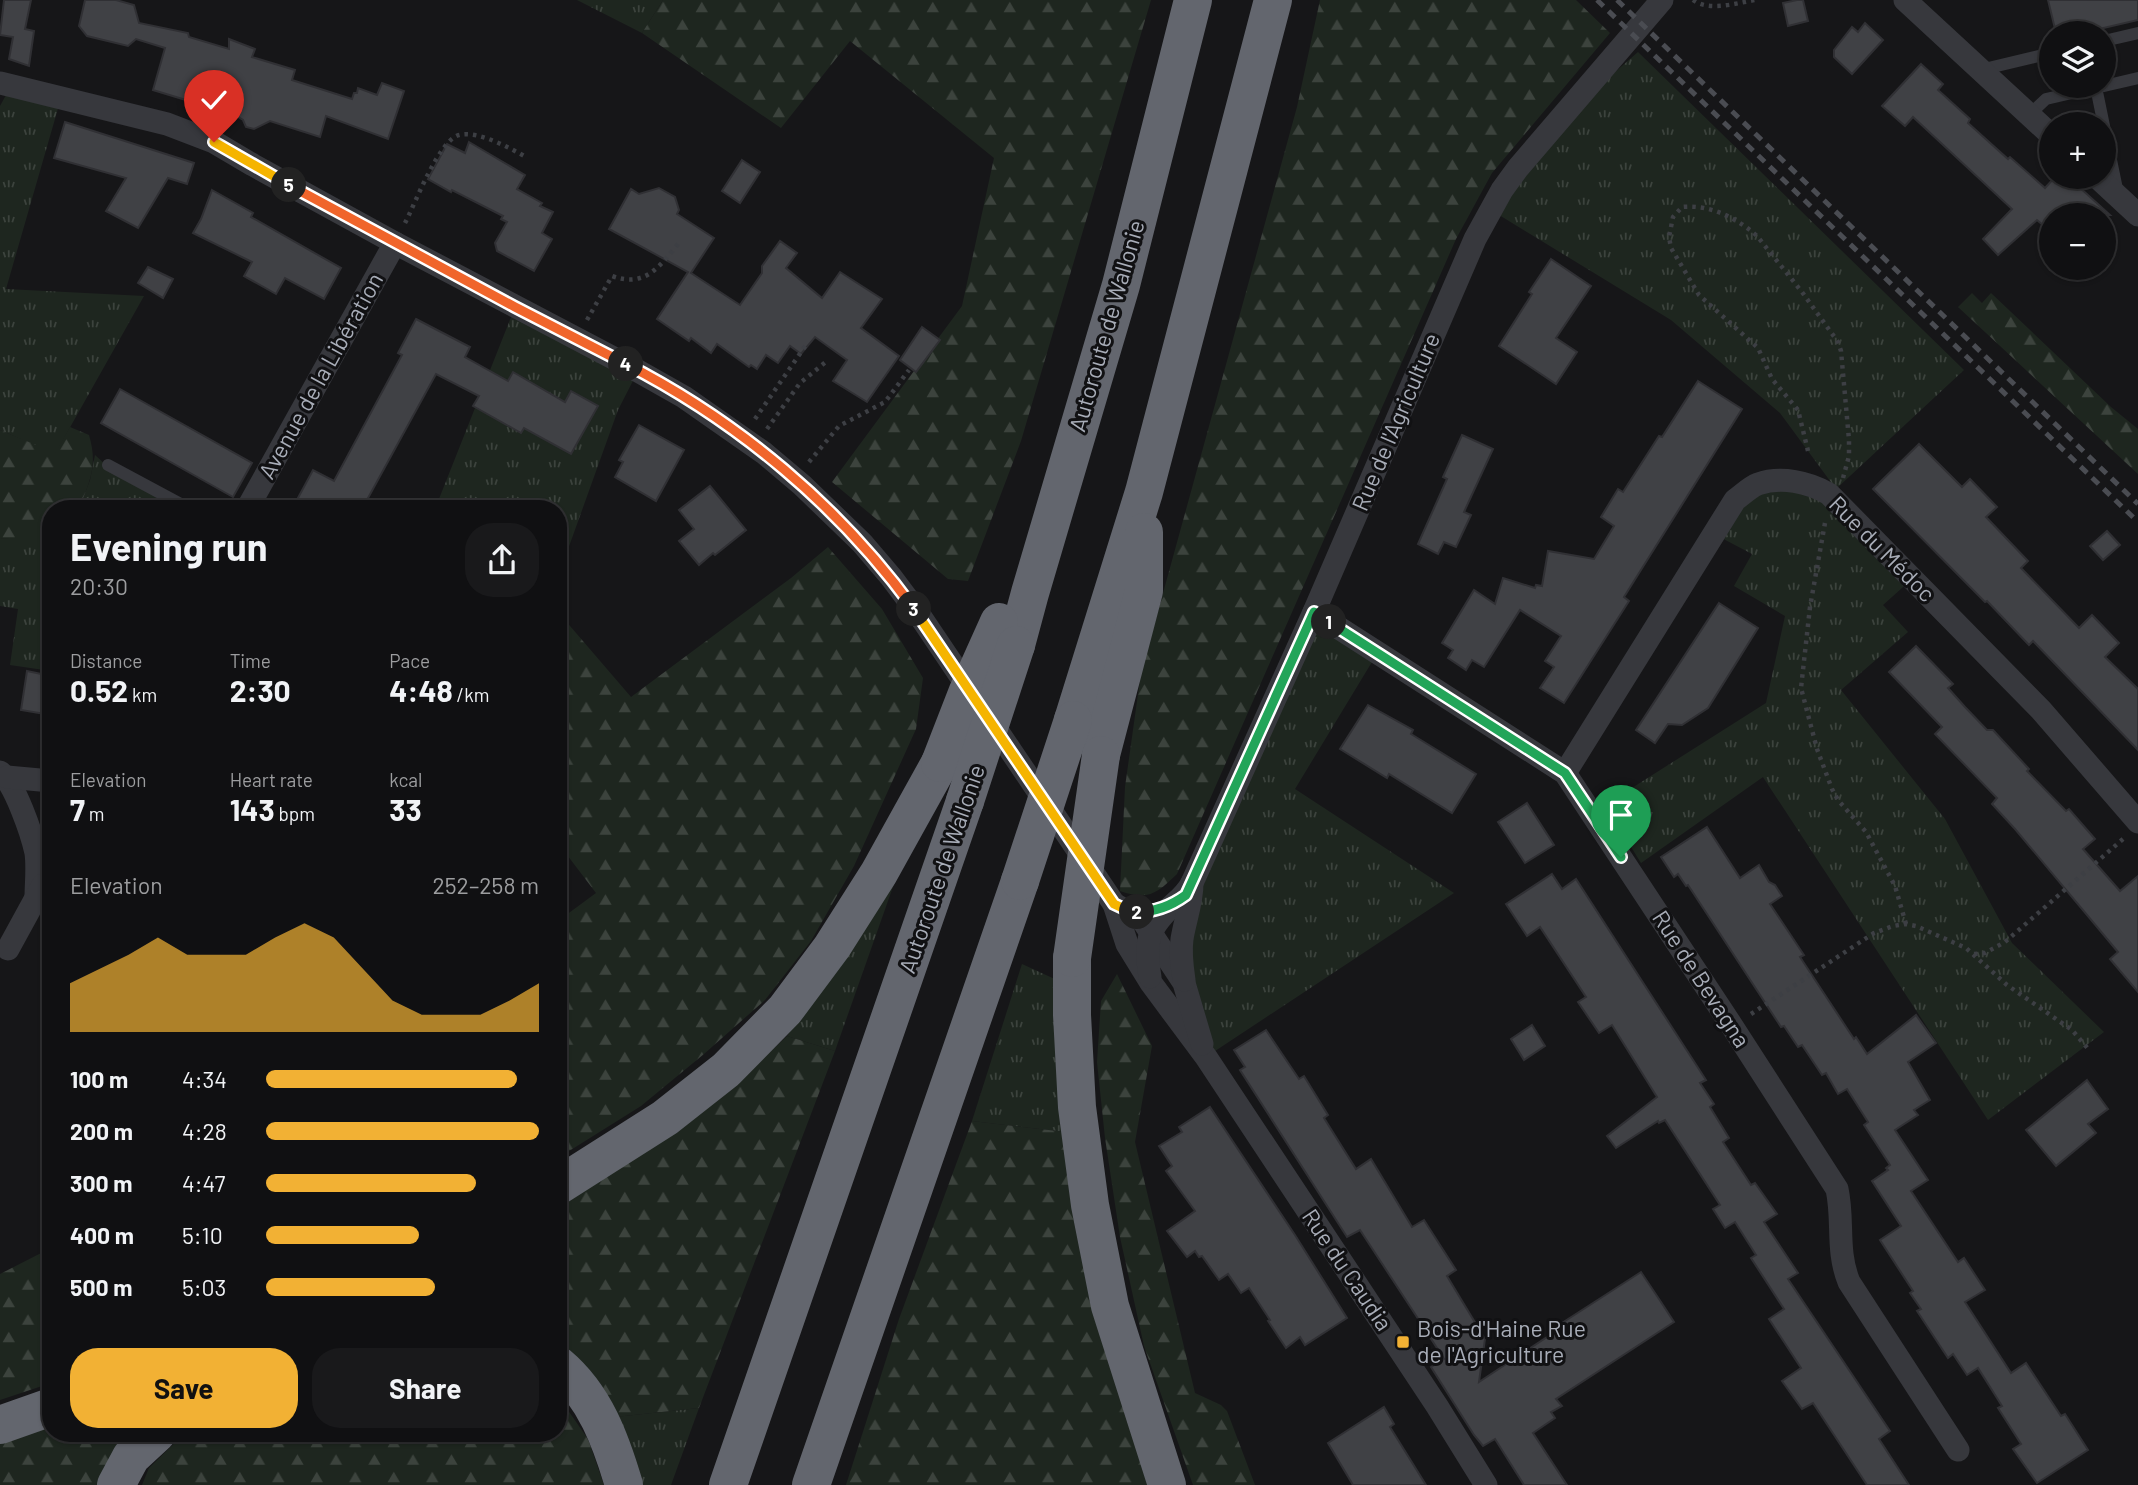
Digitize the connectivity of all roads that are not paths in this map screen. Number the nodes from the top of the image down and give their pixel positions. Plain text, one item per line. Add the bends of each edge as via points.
1 (1193, 0) edge
2 (1273, 0) edge
3 (1662, 0) edge
4 (1905, 0) edge
5 (2138, 33) edge
6 (2116, 38) edge
7 (2039, 56) edge
8 (1980, 69) junction
9 (2138, 78) edge
10 (0, 83) edge
11 (2116, 83) edge
12 (2050, 98) edge
13 (2103, 98) edge
14 (2029, 115) junction
15 (2039, 124) edge
16 (2110, 189) edge
17 (2119, 198) junction
18 (2138, 215) edge
19 (396, 243) junction
20 (108, 465) dead end
21 (1144, 492) junction
22 (173, 500) edge
23 (252, 500) edge
24 (1314, 612) junction
25 (1007, 634) junction
26 (1565, 773) junction
27 (3, 775) edge
28 (42, 780) edge
29 (2133, 829) edge
30 (1192, 883) junction
31 (42, 887) edge
32 (36, 898) junction
33 (1175, 903) junction
34 (1123, 908) junction
35 (1182, 936) junction
36 (1147, 946) junction
37 (8, 949) dead end
38 (1184, 983) junction
39 (1206, 1057) junction
40 (567, 1180) edge
41 (567, 1374) edge
42 (42, 1410) edge
43 (0, 1426) edge
44 (147, 1442) edge
45 (1958, 1450) dead end
46 (116, 1485) edge
47 (624, 1485) edge
48 (728, 1485) edge
49 (811, 1485) edge
50 (1167, 1485) edge
51 (1486, 1485) edge

1 - 25 highway, Autoroute de Wallonie via 1121,285 1028,598
2 - 21 highway
3 - 24 street, Rue de l'Agriculture via 1518,168 1475,239
4 - 8 street
5 - 6 lane
7 - 8 lane
8 - 14 street
9 - 11 lane
10 - 19 street, Rue du Caudia via 192,132
12 - 14 lane
13 - 17 lane
14 - 15 street
16 - 17 street
17 - 18 street
19 - 23 street, Avenue de la Libération
19 - 34 street, Rue du Caudia via 684,397 796,479 891,577
20 - 22 lane
21 - 49 highway, bridge via 1020,881
21 - 50 highway, bridge via 1143,592 1101,755 1072,958 1072,1015 1077,1107 1110,1306
24 - 26 street, Rue de Bevagna
24 - 30 street, Rue de l'Agriculture
25 - 40 highway, bridge via 968,691 940,763 879,873 785,1010 726,1070 664,1118
25 - 48 highway, Autoroute de Wallonie, bridge via 965,801
26 - 29 street, Rue du Médoc via 1735,500 1756,485 1775,480 1817,486 1829,494 2041,710
26 - 45 street, Rue de Bevagna via 1837,1189 1840,1251 1849,1282
27 - 28 street
27 - 32 street via 27,822 36,855
30 - 33 street, Rue de l'Agriculture
30 - 35 street, Rue de l'Agriculture
31 - 32 street
32 - 37 street
33 - 34 street via 1148,912
33 - 36 street, Rue de l'Agriculture via 1156,921
34 - 36 street, Rue du Caudia
35 - 36 street via 1170,951
35 - 38 street, Rue de l'Agriculture
36 - 38 street, Rue du Caudia
36 - 39 street, Rue du Caudia via 1151,983
38 - 39 street, Rue du Caudia
39 - 51 street, Rue du Caudia
41 - 47 highway via 599,1416
42 - 43 highway
44 - 46 highway via 131,1457

